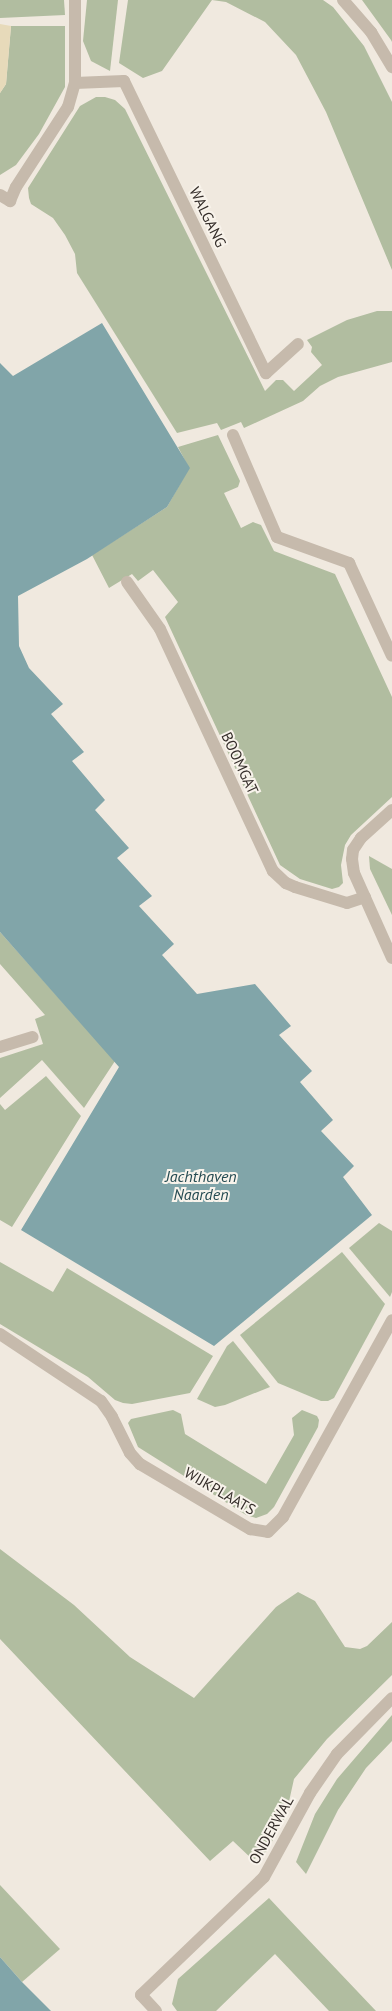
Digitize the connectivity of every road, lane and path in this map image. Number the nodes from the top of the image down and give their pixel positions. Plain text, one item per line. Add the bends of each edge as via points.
1 (76, 0) edge
2 (343, 0) edge
3 (392, 67) edge
4 (75, 83) junction
5 (0, 195) edge
6 (298, 344) dead end
7 (233, 435) dead end
8 (127, 582) dead end
9 (392, 656) edge
10 (392, 810) edge
11 (365, 897) junction
12 (392, 958) edge
13 (33, 1037) dead end
14 (0, 1048) edge
15 (392, 1320) edge
16 (0, 1334) edge
17 (392, 1698) edge
18 (156, 2011) edge

1 - 4 street
2 - 3 street via 371,32
4 - 5 street via 68,107 10,201
4 - 6 street, WALGANG via 124,81 266,373
7 - 9 street via 277,537 350,563
8 - 11 street, BOOMGAT via 160,629 273,872 295,887 347,903
10 - 11 street via 353,850 354,873
11 - 12 street
13 - 14 street
15 - 16 street, WIJKPLAATS via 283,1517 268,1532 250,1529 140,1464 130,1453 101,1401
17 - 18 street, ONDERWAL via 336,1754 310,1793 264,1877 140,1996

